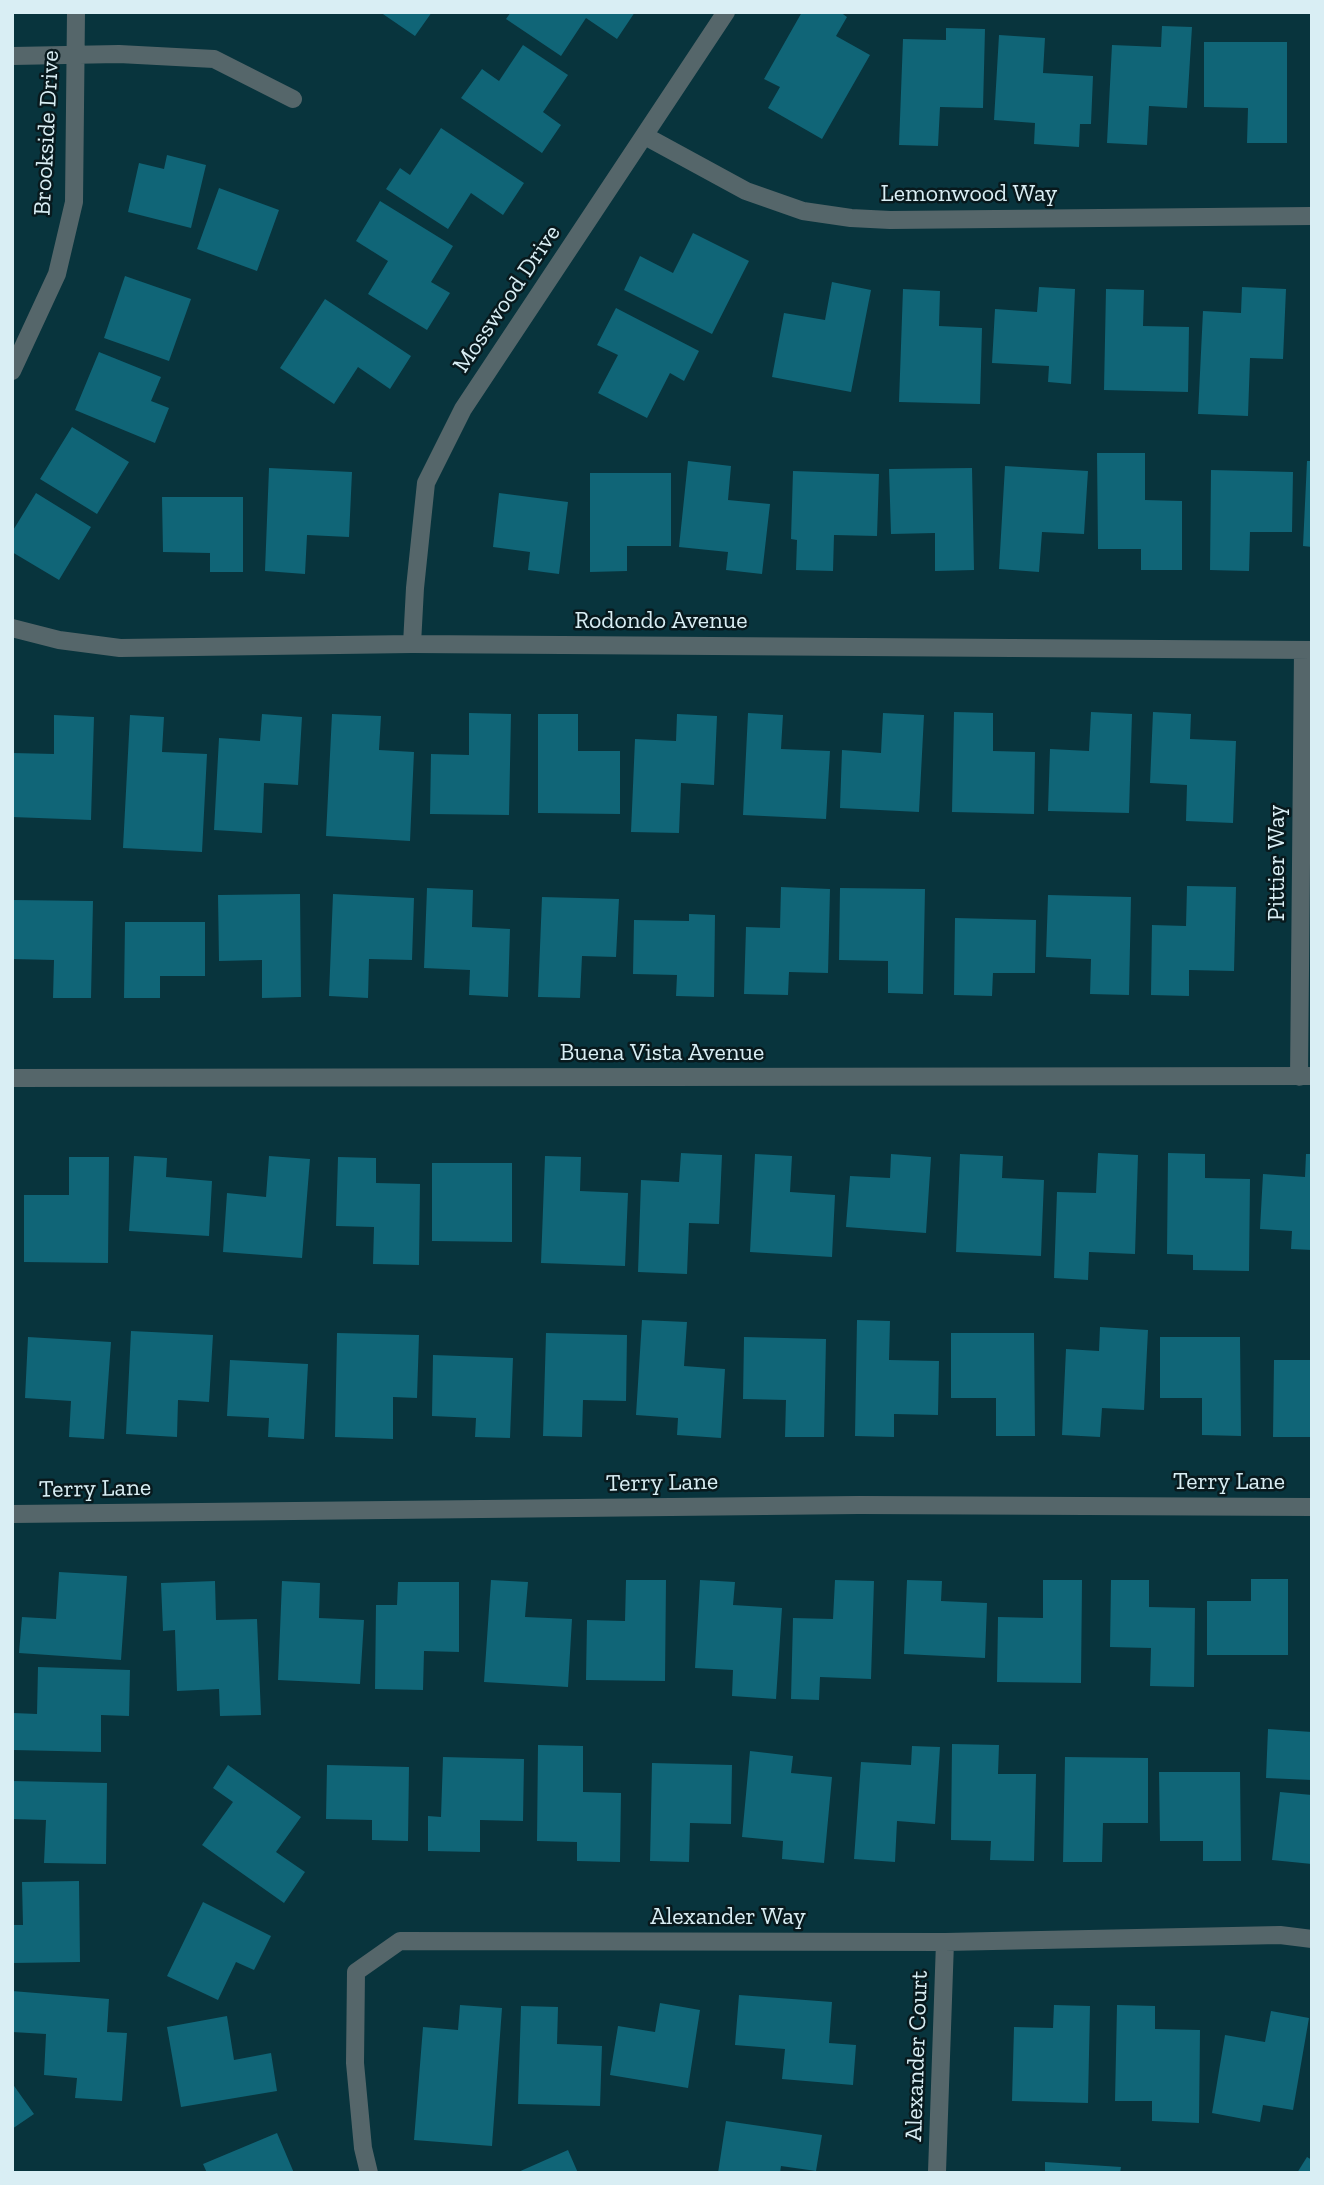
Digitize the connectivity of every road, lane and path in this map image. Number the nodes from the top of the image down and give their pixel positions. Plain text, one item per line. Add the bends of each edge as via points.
1 (76, 12) edge
2 (726, 12) edge
3 (76, 54) junction
4 (12, 55) edge
5 (293, 99) dead end
6 (645, 136) junction
7 (1312, 216) edge
8 (12, 371) edge
9 (12, 628) edge
10 (412, 643) junction
11 (1308, 650) edge
12 (1306, 1076) edge
13 (12, 1078) edge
14 (1312, 1507) edge
15 (12, 1514) edge
16 (1312, 1939) edge
17 (945, 1942) junction
18 (937, 2172) edge
19 (369, 2173) edge

1 - 3 street, Brookside Drive
2 - 6 street, Mosswood Drive
3 - 4 street
3 - 5 street via 214,59
3 - 8 street, Brookside Drive via 74,202 57,274
6 - 7 street, Lemonwood Way via 746,191 803,211 851,218
6 - 10 street, Mosswood Drive via 463,409 426,483
9 - 10 street, Rodondo Avenue via 120,648
10 - 11 street, Rodondo Avenue
11 - 12 street, Pittier Way
12 - 13 street, Buena Vista Avenue
14 - 15 street, Terry Lane via 859,1505
16 - 17 street, Alexander Way via 1280,1935
17 - 18 street, Alexander Court
17 - 19 street, Alexander Way via 400,1941 356,1972 355,2063

